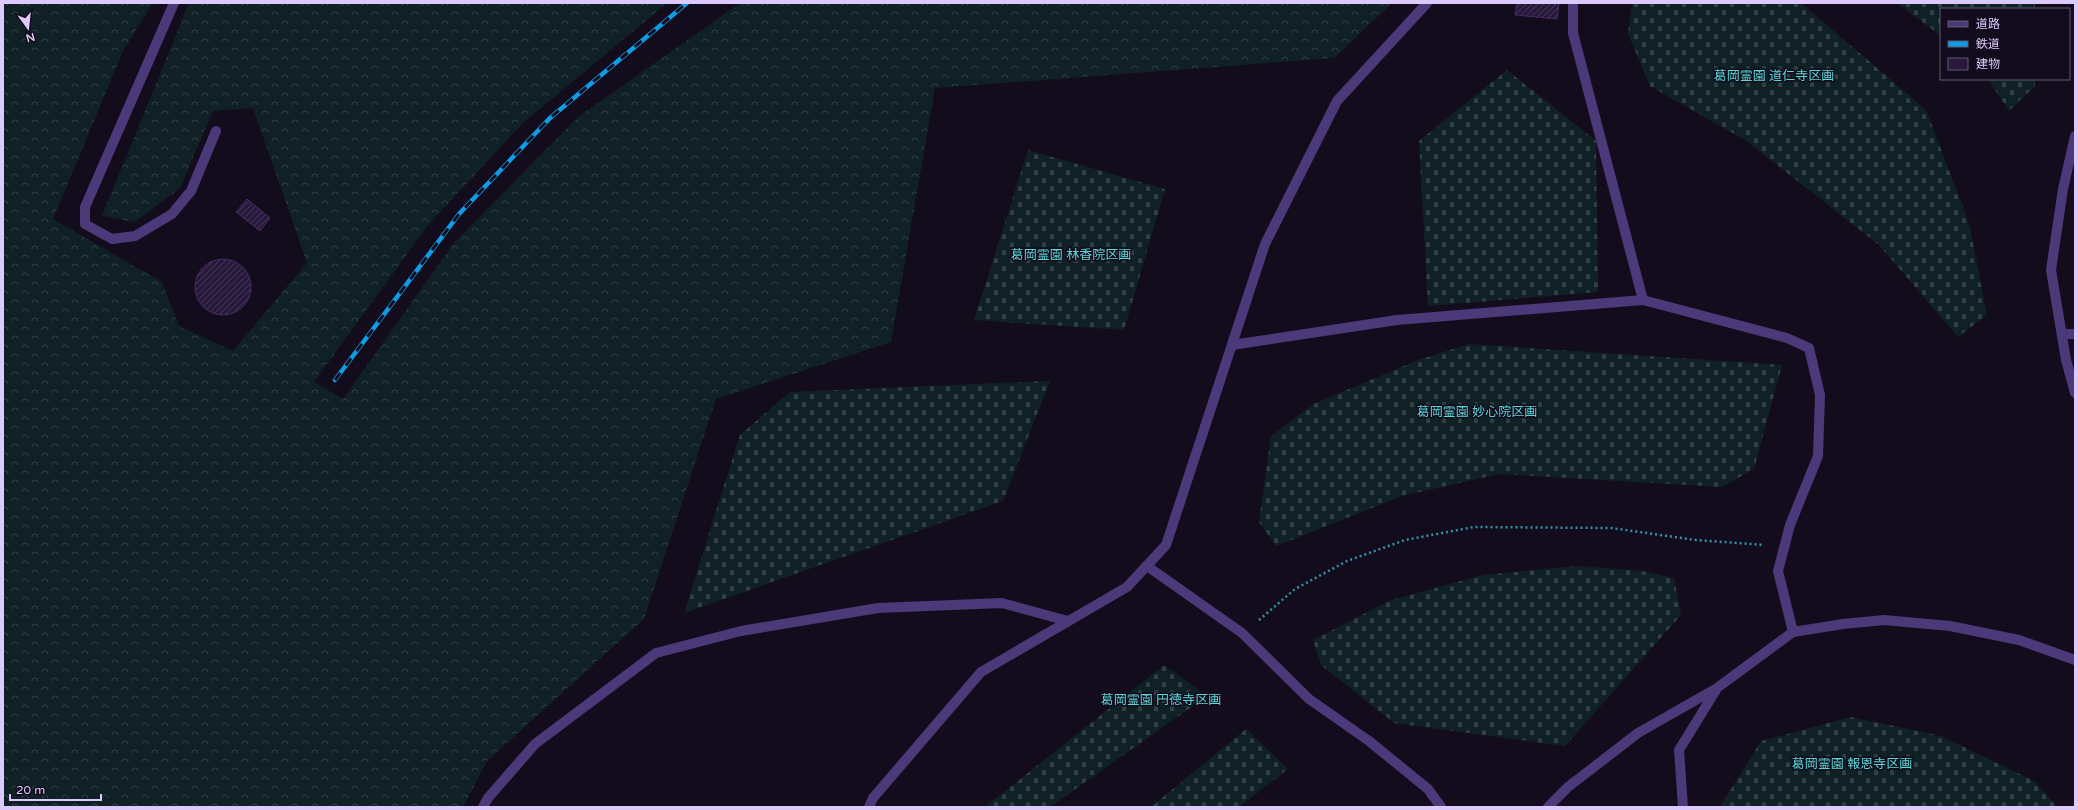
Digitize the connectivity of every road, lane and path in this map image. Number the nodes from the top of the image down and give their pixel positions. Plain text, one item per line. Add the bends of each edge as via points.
1 (174, 3) edge
2 (1427, 3) edge
3 (1573, 3) edge
4 (216, 131) dead end
5 (2075, 136) edge
6 (1643, 300) junction
7 (2062, 334) junction
8 (2075, 334) edge
9 (1232, 346) junction
10 (2075, 393) edge
11 (1784, 546) junction
12 (1147, 566) junction
13 (1068, 621) junction
14 (1793, 632) junction
15 (1242, 633) junction
16 (2075, 660) edge
17 (1717, 688) junction
18 (483, 807) edge
19 (868, 807) edge
20 (1441, 807) edge
21 (1548, 807) edge
22 (1683, 807) edge

1 - 4 street via 85,207 85,224 112,239 135,236 172,214 191,191
2 - 9 street via 1337,101 1265,244
3 - 6 street via 1573,33
5 - 7 street via 2063,189 2051,270
6 - 9 street via 1397,320
6 - 11 street via 1787,338 1809,348 1820,395 1818,456
7 - 8 street
7 - 10 street
9 - 12 street via 1166,545
11 - 14 street via 1778,571
11 - 15 path via 1696,540 1610,528 1474,528 1405,540 1347,562 1295,589
12 - 13 street via 1127,587
12 - 15 street
13 - 18 street via 1002,603 878,608 741,631 656,653 535,744
13 - 19 street via 981,672
14 - 16 street via 1884,620 1950,626 2019,640
14 - 17 street
15 - 20 street via 1309,699 1428,789
17 - 21 street via 1638,732
17 - 22 street via 1679,750

